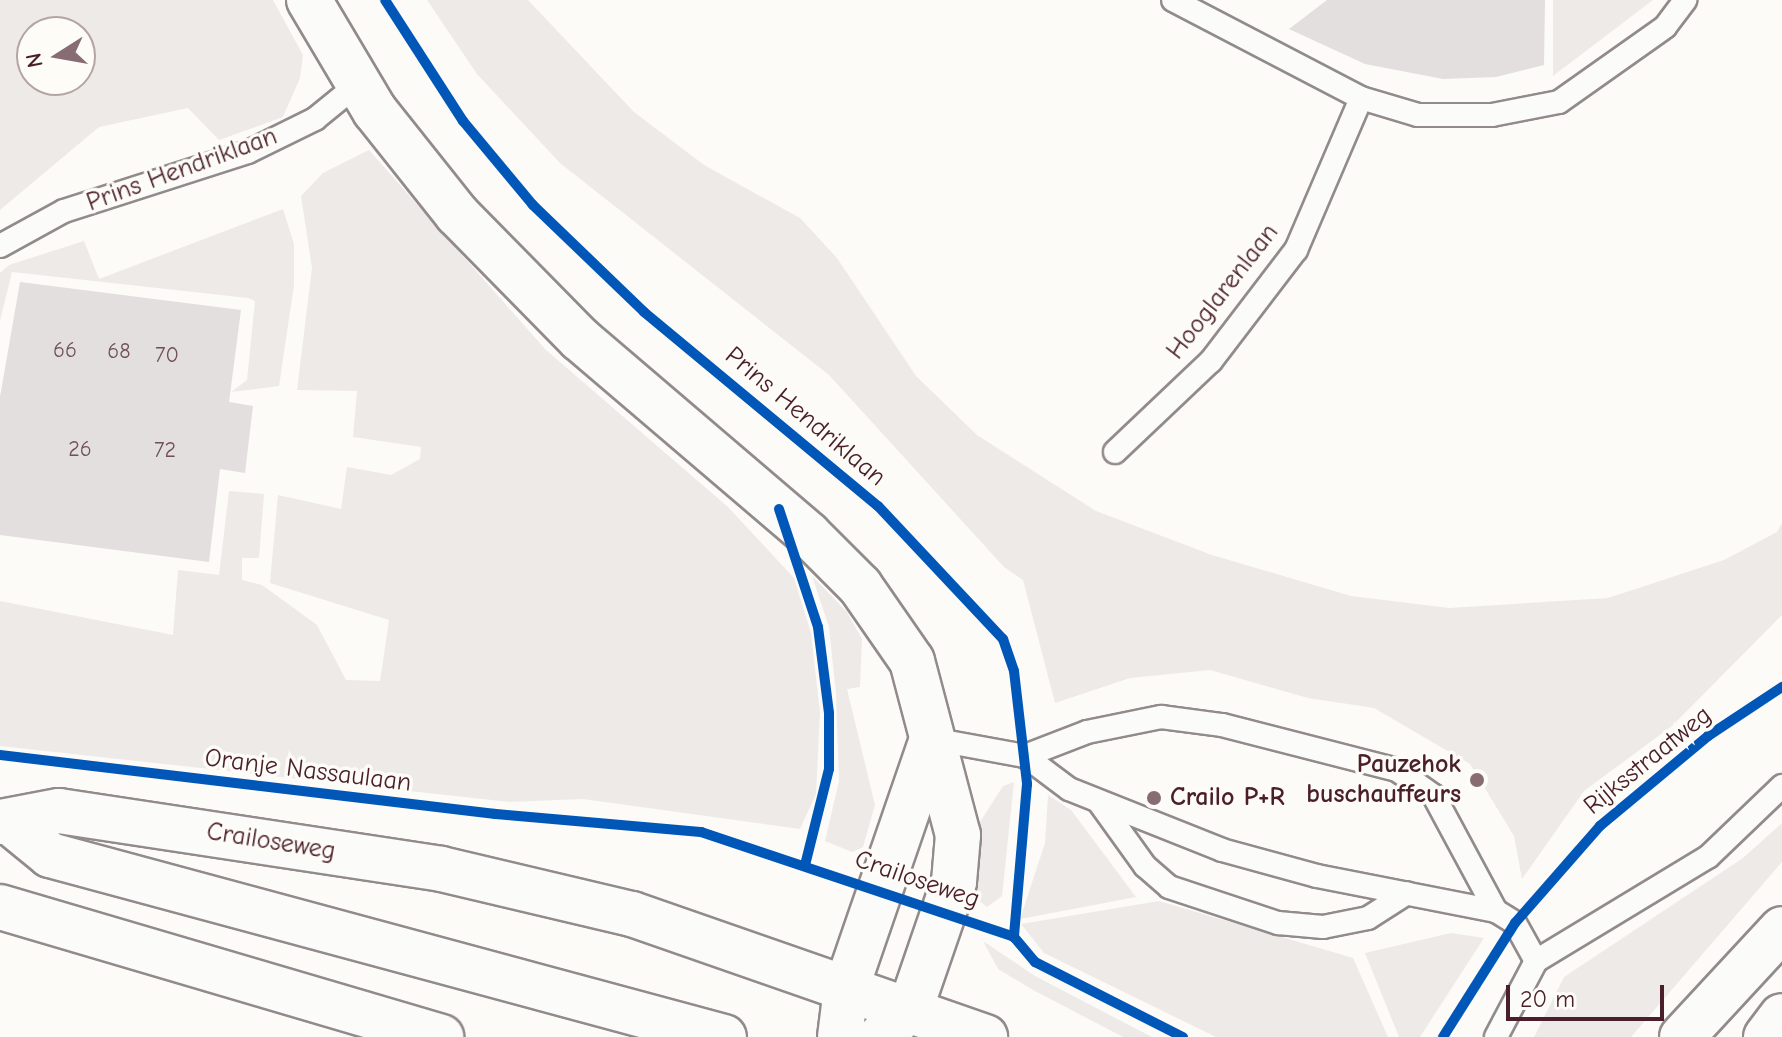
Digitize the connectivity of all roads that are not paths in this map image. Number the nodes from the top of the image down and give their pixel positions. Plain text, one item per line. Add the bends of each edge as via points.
1 (309, 0) edge
2 (1173, 0) edge
3 (1685, 0) edge
4 (358, 84) junction
5 (1361, 98) junction
6 (0, 246) edge
7 (1115, 452) dead end
8 (932, 739) junction
9 (1025, 756) junction
10 (1782, 786) edge
11 (1098, 802) junction
12 (6, 823) edge
13 (1407, 893) junction
14 (0, 907) edge
15 (1496, 911) junction
16 (1782, 929) edge
17 (1536, 961) junction
18 (846, 989) junction
19 (911, 1007) junction
20 (1782, 1016) edge
21 (441, 1037) edge
22 (724, 1037) edge
23 (840, 1037) edge
24 (880, 1037) edge
25 (985, 1037) edge
26 (1496, 1037) edge
27 (1682, 1037) edge
28 (1766, 1037) edge

1 - 4 main road
2 - 5 lane
3 - 5 lane via 1665,27 1559,102 1492,115 1418,115
4 - 6 lane, Prins Hendriklaan via 315,119 248,152 64,211
4 - 8 main road via 457,214 580,339 860,586 912,661
5 - 7 lane, Hooglarenlaan via 1296,250 1211,361
8 - 9 lane
8 - 18 main road
8 - 19 main road via 958,835 954,882
9 - 11 lane via 1069,789
9 - 15 lane via 1087,732 1161,717 1222,725 1397,770 1434,796
10 - 17 lane via 1708,857
11 - 13 lane via 1222,850
11 - 13 lane via 1145,866 1169,887 1278,923 1323,927 1368,918
12 - 18 main road, Crailoseweg via 59,811 441,869 632,914
12 - 22 main road, Crailoseweg via 50,855
13 - 15 lane
14 - 21 main road
15 - 17 lane via 1515,923
16 - 27 main road
17 - 26 lane
18 - 19 main road, Crailoseweg
18 - 23 main road
19 - 24 main road
19 - 25 main road, Crailoseweg
20 - 28 main road

